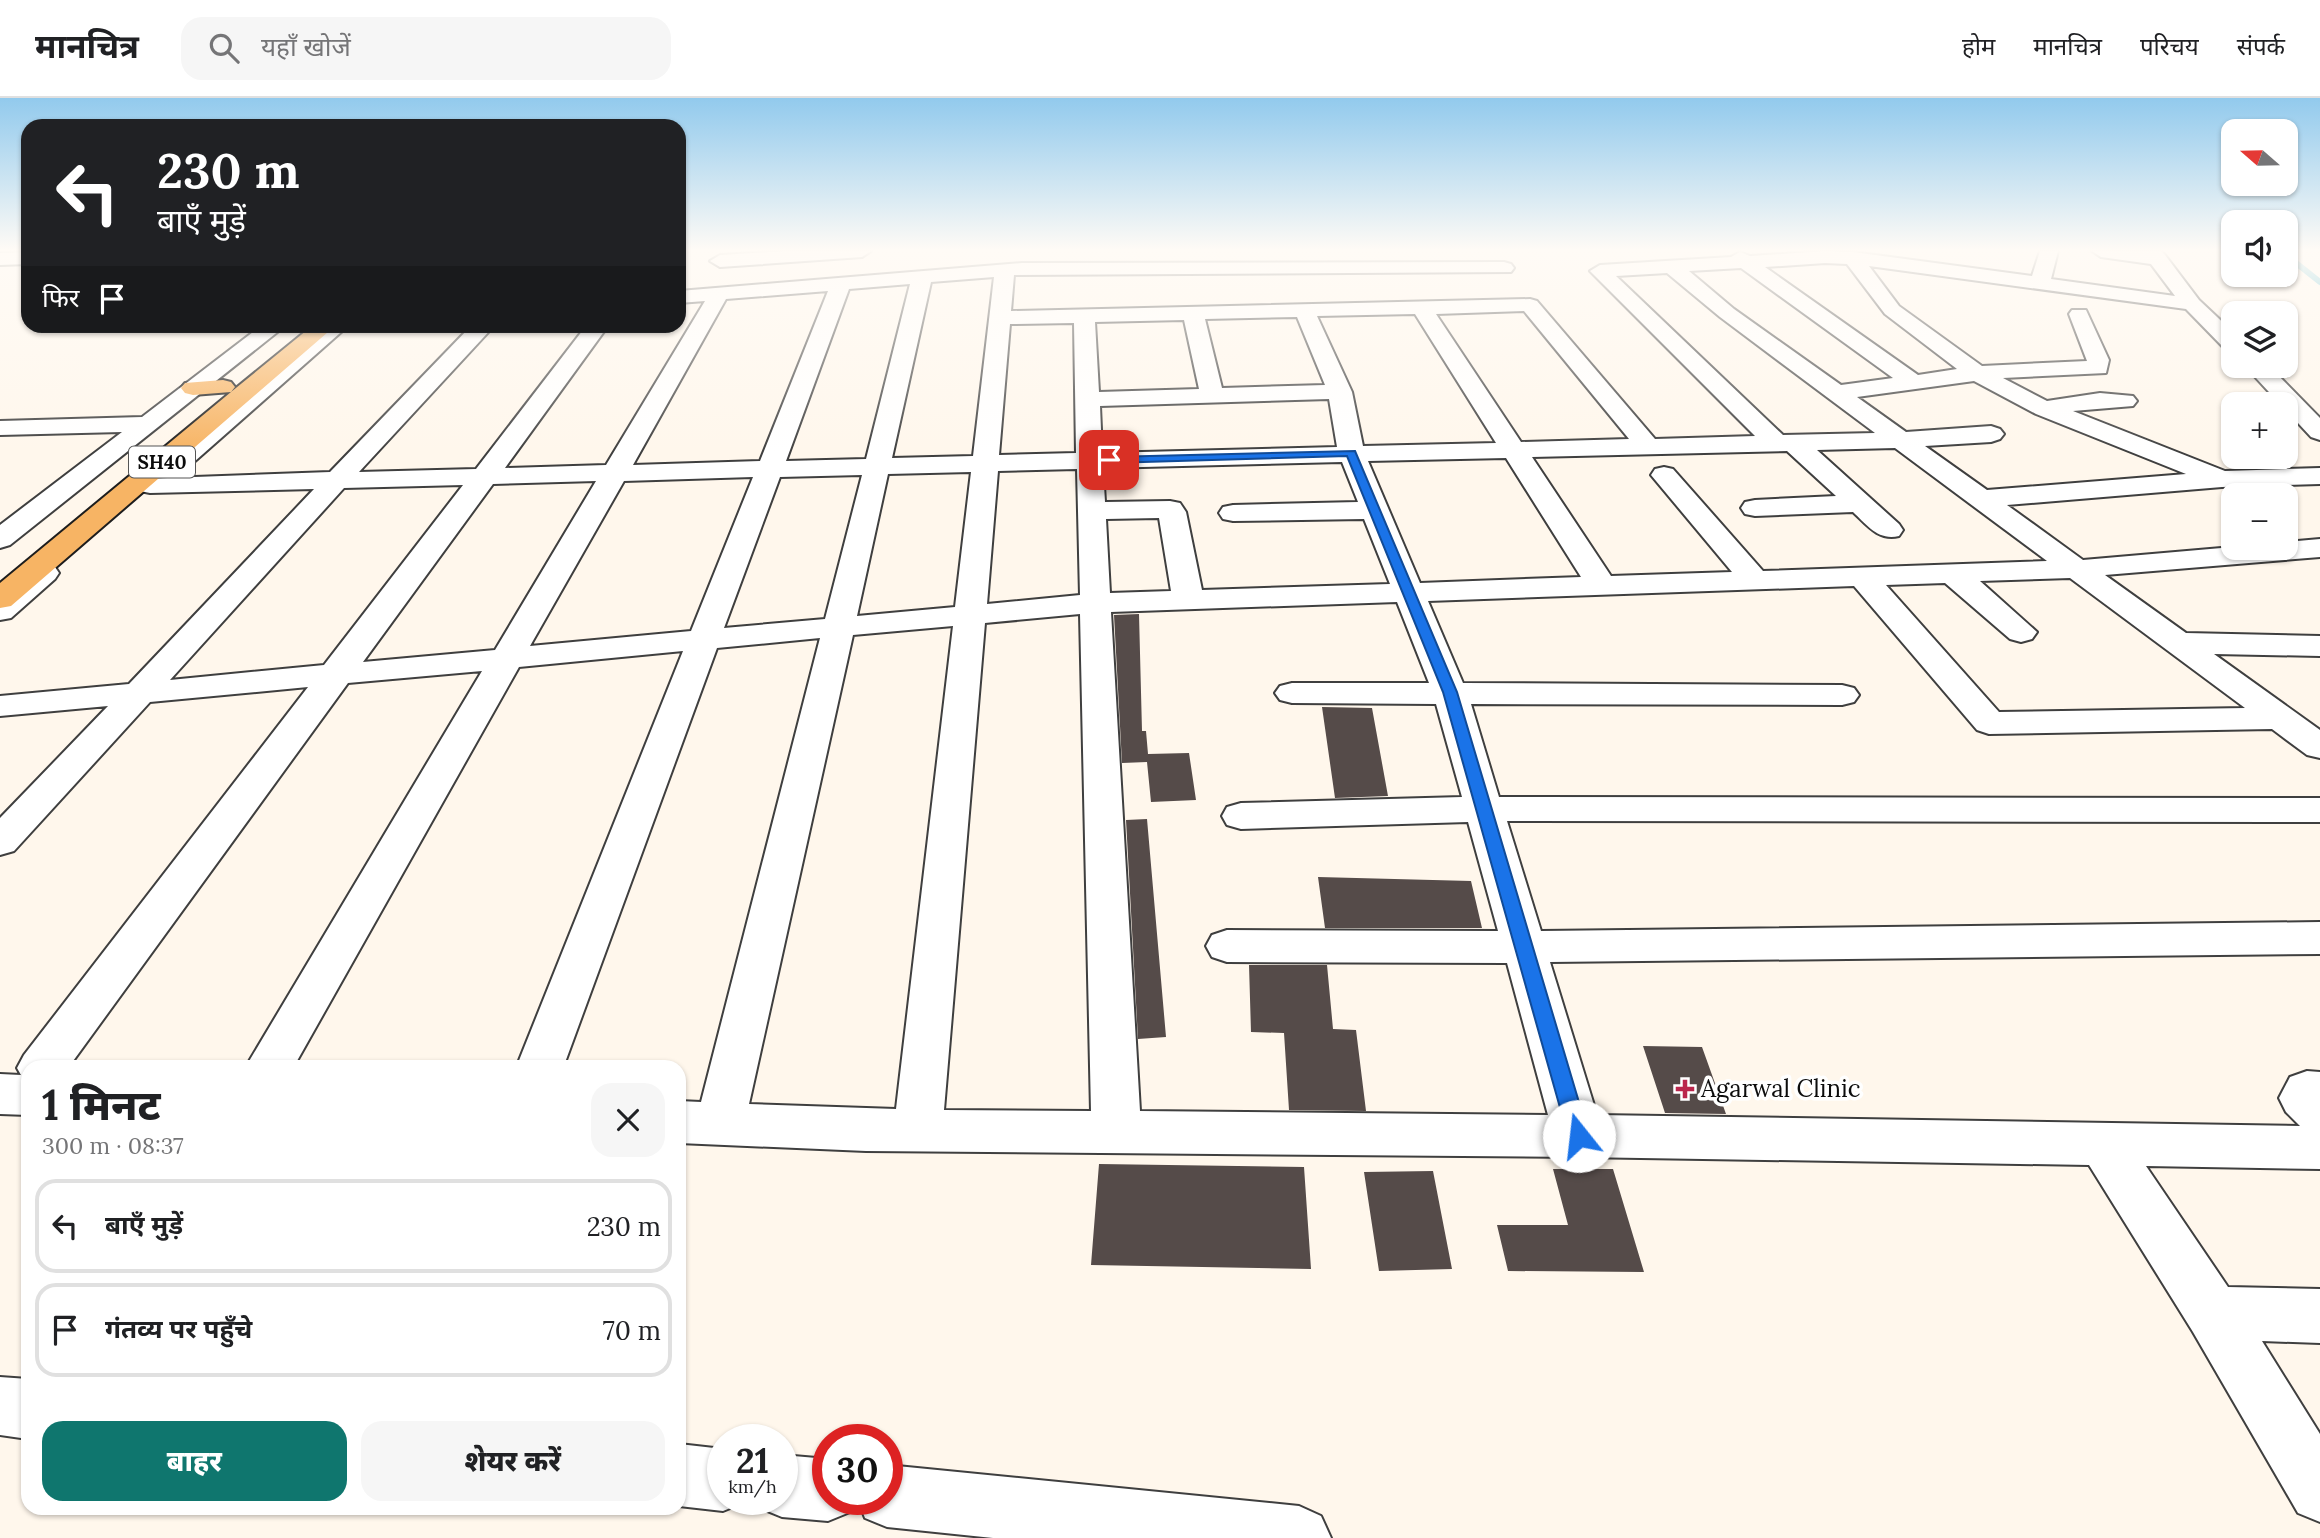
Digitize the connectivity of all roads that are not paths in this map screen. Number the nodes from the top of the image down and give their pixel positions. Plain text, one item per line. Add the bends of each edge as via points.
1 (705, 318) edge
2 (828, 318) edge
3 (912, 318) edge
4 (1000, 318) edge
5 (1084, 318) edge
6 (1194, 318) edge
7 (1308, 318) edge
8 (1428, 318) edge
9 (1542, 318) edge
10 (1648, 318) edge
11 (1734, 318) edge
12 (1826, 318) edge
13 (1903, 318) edge
14 (2082, 318) edge
15 (2200, 318) edge
16 (265, 333) edge
17 (290, 333) edge
18 (316, 333) edge
19 (329, 333) edge
20 (476, 333) edge
21 (592, 333) edge
22 (2221, 335) edge
23 (1329, 366) junction
24 (1301, 367) dead end
25 (1233, 369) dead end
26 (1206, 370) junction
27 (1978, 374) junction
28 (2268, 378) edge
29 (1913, 382) junction
30 (223, 387) junction
31 (193, 388) junction
32 (1340, 392) junction
33 (1835, 393) junction
34 (1212, 395) junction
35 (1088, 398) junction
36 (2125, 401) dead end
37 (2045, 409) junction
38 (148, 424) junction
39 (0, 428) edge
40 (2320, 432) edge
41 (1991, 434) dead end
42 (1899, 440) junction
43 (1784, 443) junction
44 (1648, 446) junction
45 (1513, 450) junction
46 (1351, 453) junction
47 (1090, 461) junction
48 (985, 463) junction
49 (877, 466) junction
50 (770, 469) junction
51 (614, 473) junction
52 (1664, 475) dead end
53 (484, 476) junction
54 (2320, 476) edge
55 (2222, 479) junction
56 (334, 480) junction
57 (150, 485) junction
58 (1981, 499) junction
59 (1860, 503) junction
60 (1755, 508) dead end
61 (1375, 510) junction
62 (1092, 511) junction
63 (1233, 513) dead end
64 (1889, 530) dead end
65 (0, 540) edge
66 (2320, 548) edge
67 (0, 565) edge
68 (2077, 569) junction
69 (1952, 573) junction
70 (1862, 576) junction
71 (1754, 579) junction
72 (1601, 584) junction
73 (1408, 592) junction
74 (0, 599) edge
75 (1188, 599) junction
76 (1095, 603) junction
77 (0, 611) edge
78 (970, 615) junction
79 (839, 627) junction
80 (2021, 632) dead end
81 (704, 640) junction
82 (2177, 643) junction
83 (2320, 646) edge
84 (506, 658) junction
85 (336, 674) junction
86 (1450, 692) junction
87 (142, 693) junction
88 (1292, 693) dead end
89 (1842, 695) dead end
90 (0, 706) edge
91 (2281, 718) junction
92 (2320, 747) edge
93 (1484, 809) junction
94 (2320, 810) edge
95 (1241, 816) dead end
96 (0, 842) edge
97 (2320, 938) edge
98 (1227, 946) dead end
99 (1524, 947) junction
100 (44, 1060) edge
101 (273, 1060) edge
102 (541, 1060) edge
103 (2320, 1092) edge
104 (2320, 1115) edge
105 (700, 1123) edge
106 (918, 1130) junction
107 (1116, 1132) junction
108 (1579, 1136) junction
109 (2103, 1144) junction
110 (2320, 1148) edge
111 (2213, 1313) junction
112 (2320, 1316) edge
113 (0, 1406) edge
114 (21, 1408) edge
115 (686, 1476) edge
116 (707, 1478) edge
117 (2320, 1491) edge
118 (903, 1498) edge
119 (1299, 1538) edge

1 - 51 street
2 - 50 street
3 - 49 street
4 - 48 street
5 - 35 street
6 - 26 street
7 - 23 street
8 - 45 street
9 - 44 street
10 - 43 street
11 - 33 street
12 - 29 street
13 - 27 street
14 - 27 street via 2098,368
15 - 22 street
16 - 31 street
17 - 30 main road, SH40
18 - 74 main road, SH40
19 - 57 street
20 - 56 street
21 - 53 street
23 - 24 street
23 - 32 street
25 - 26 street
26 - 34 street
27 - 29 street
27 - 37 street
28 - 40 street
29 - 33 street
30 - 31 main road
30 - 67 main road, SH40
31 - 38 street
32 - 34 street
32 - 46 street
33 - 42 street
34 - 35 street
35 - 47 street
36 - 37 street
37 - 55 street
38 - 39 street
38 - 65 street
41 - 42 street
42 - 43 street
42 - 58 street
43 - 44 street
43 - 59 street
44 - 45 street
45 - 46 street
45 - 72 street
46 - 47 street
46 - 61 street
47 - 48 street
47 - 62 street
48 - 49 street
48 - 78 street
49 - 50 street
49 - 79 street
50 - 51 street
50 - 81 street
51 - 53 street
51 - 84 street
52 - 71 street
53 - 56 street
53 - 85 street
54 - 55 street
55 - 58 street
56 - 57 street
56 - 87 street
57 - 77 street
58 - 68 street
59 - 60 street
59 - 64 street
61 - 63 street
61 - 73 street
62 - 75 street via 1170,509
62 - 76 street
66 - 68 street
68 - 69 street
68 - 82 street
69 - 70 street
69 - 80 street
70 - 71 street
70 - 91 street via 1989,723
71 - 72 street
72 - 73 street
73 - 75 street
73 - 86 street
75 - 76 street
76 - 78 street
76 - 107 street
78 - 79 street
78 - 106 street
79 - 81 street
79 - 105 street
81 - 84 street
81 - 102 street
82 - 83 street
82 - 91 street
84 - 85 street
84 - 101 street
85 - 87 street
85 - 100 street
86 - 88 street
86 - 89 street
86 - 93 street
87 - 90 street
87 - 96 street
91 - 92 street
93 - 94 street
93 - 95 street
93 - 99 street
97 - 99 street
98 - 99 street
99 - 108 street
103 - 104 street via 2307,1091 2303,1098
105 - 106 street
106 - 107 street
107 - 108 street
108 - 109 street
109 - 110 street
109 - 111 street
111 - 112 street
111 - 117 street
113 - 114 street
115 - 116 street
118 - 119 street

